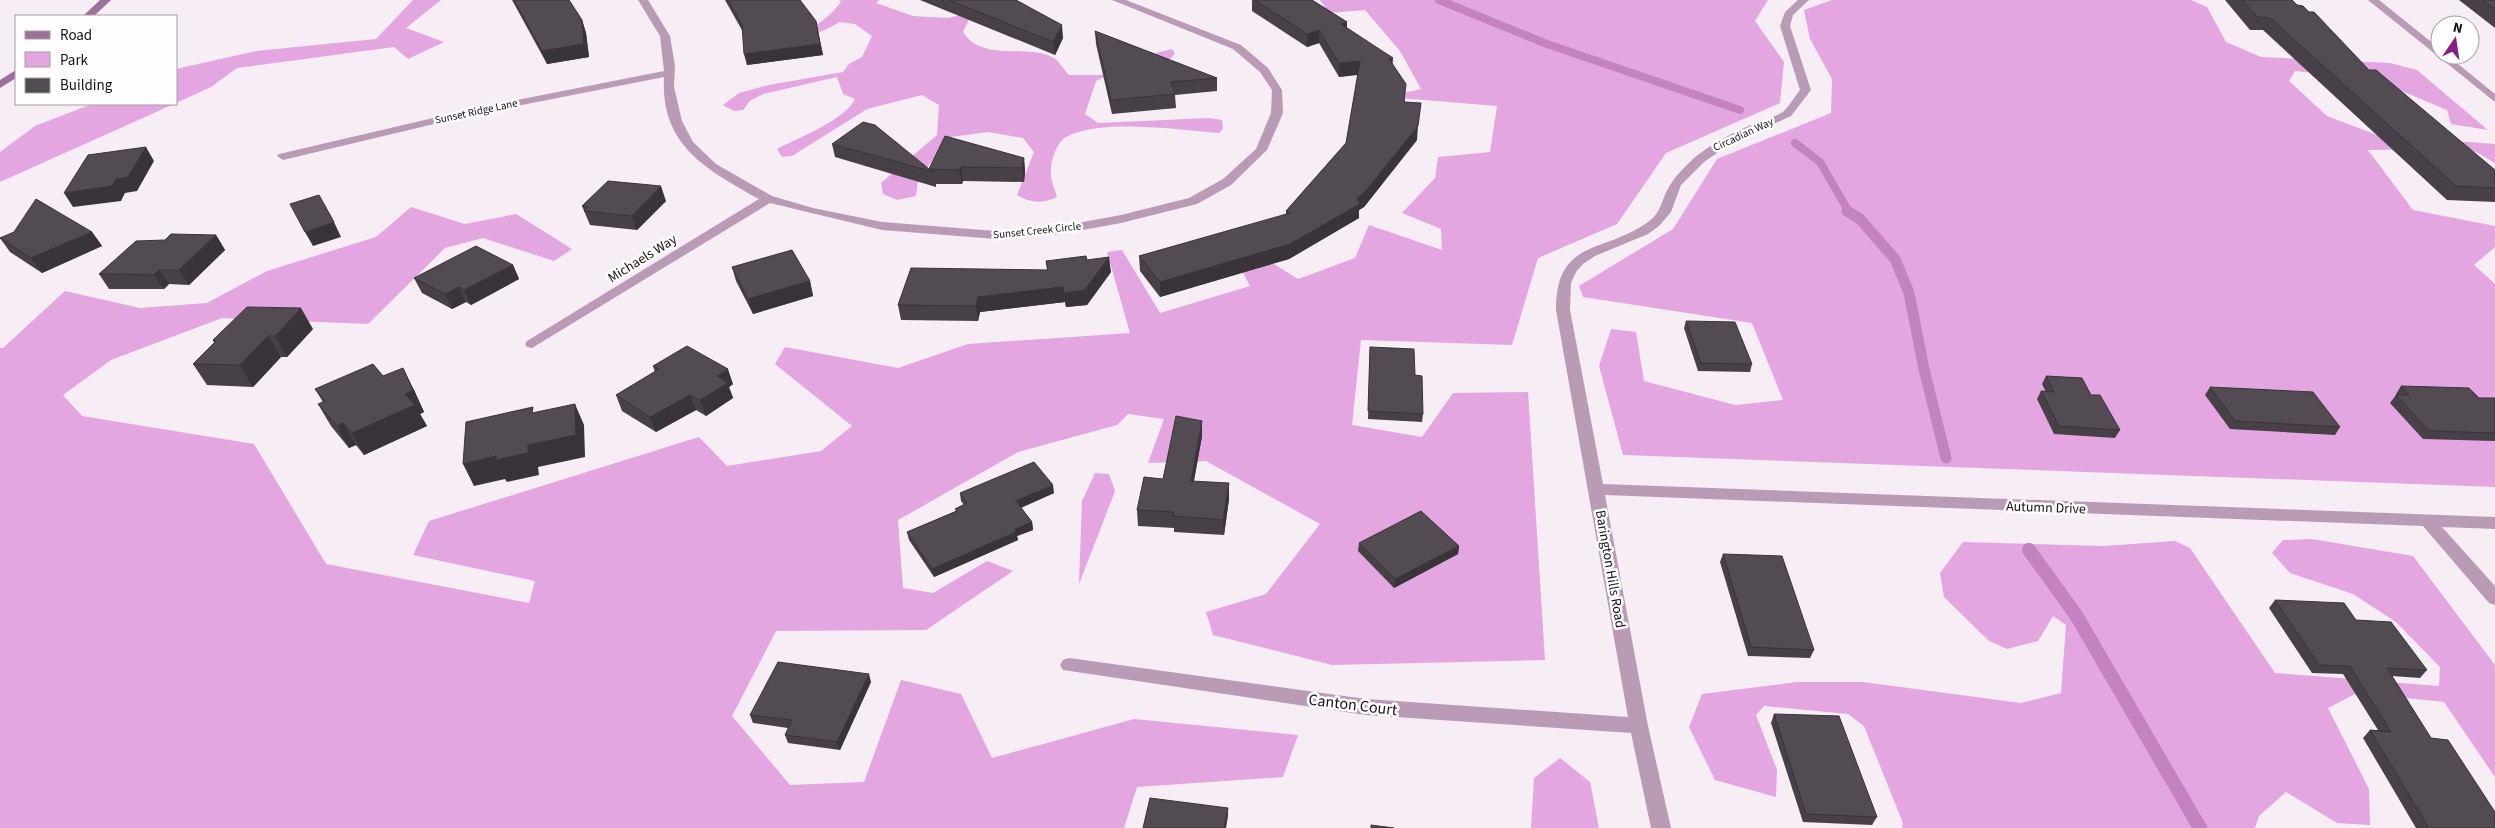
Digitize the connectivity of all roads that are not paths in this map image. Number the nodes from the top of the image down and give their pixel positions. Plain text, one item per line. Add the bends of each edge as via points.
1 (106, 0) edge
2 (643, 0) edge
3 (1117, 0) edge
4 (1804, 0) edge
5 (2374, 0) edge
6 (89, 15) edge
7 (2430, 45) edge
8 (2454, 65) edge
9 (670, 73) junction
10 (15, 75) edge
11 (0, 85) edge
12 (2495, 99) edge
13 (283, 156) dead end
14 (768, 199) junction
15 (1562, 310) joint
16 (532, 344) dead end
17 (1596, 489) junction
18 (2427, 520) junction
19 (2495, 523) edge
20 (2495, 598) edge
21 (1069, 665) dead end
22 (1639, 726) junction
23 (1661, 828) edge

1 - 6 main road
2 - 9 street, Sunset Creek Circle via 665,36
3 - 14 street, Sunset Creek Circle via 1237,47 1264,70 1277,90 1276,113 1260,150 1227,182 1193,201 1122,219 1061,230 996,235 882,226
4 - 15 street, Circadian Way via 1788,14 1785,26 1806,90 1797,104 1787,114 1708,151 1674,187 1668,210 1654,224 1630,239 1578,259 1569,268 1563,285
5 - 7 street
8 - 12 street
9 - 13 street, Sunset Ridge Lane via 457,114
9 - 14 street, Sunset Creek Circle via 669,87 676,121 688,144 712,167
10 - 11 main road
14 - 16 street, Michaels Way
15 - 17 street, Barington Hills Road
17 - 18 street, Autumn Drive
17 - 22 street, Barington Hills Road
18 - 19 street, Autumn Drive
18 - 20 street
21 - 22 street, Canton Court via 1366,707
22 - 23 street, Barington Hills Road

